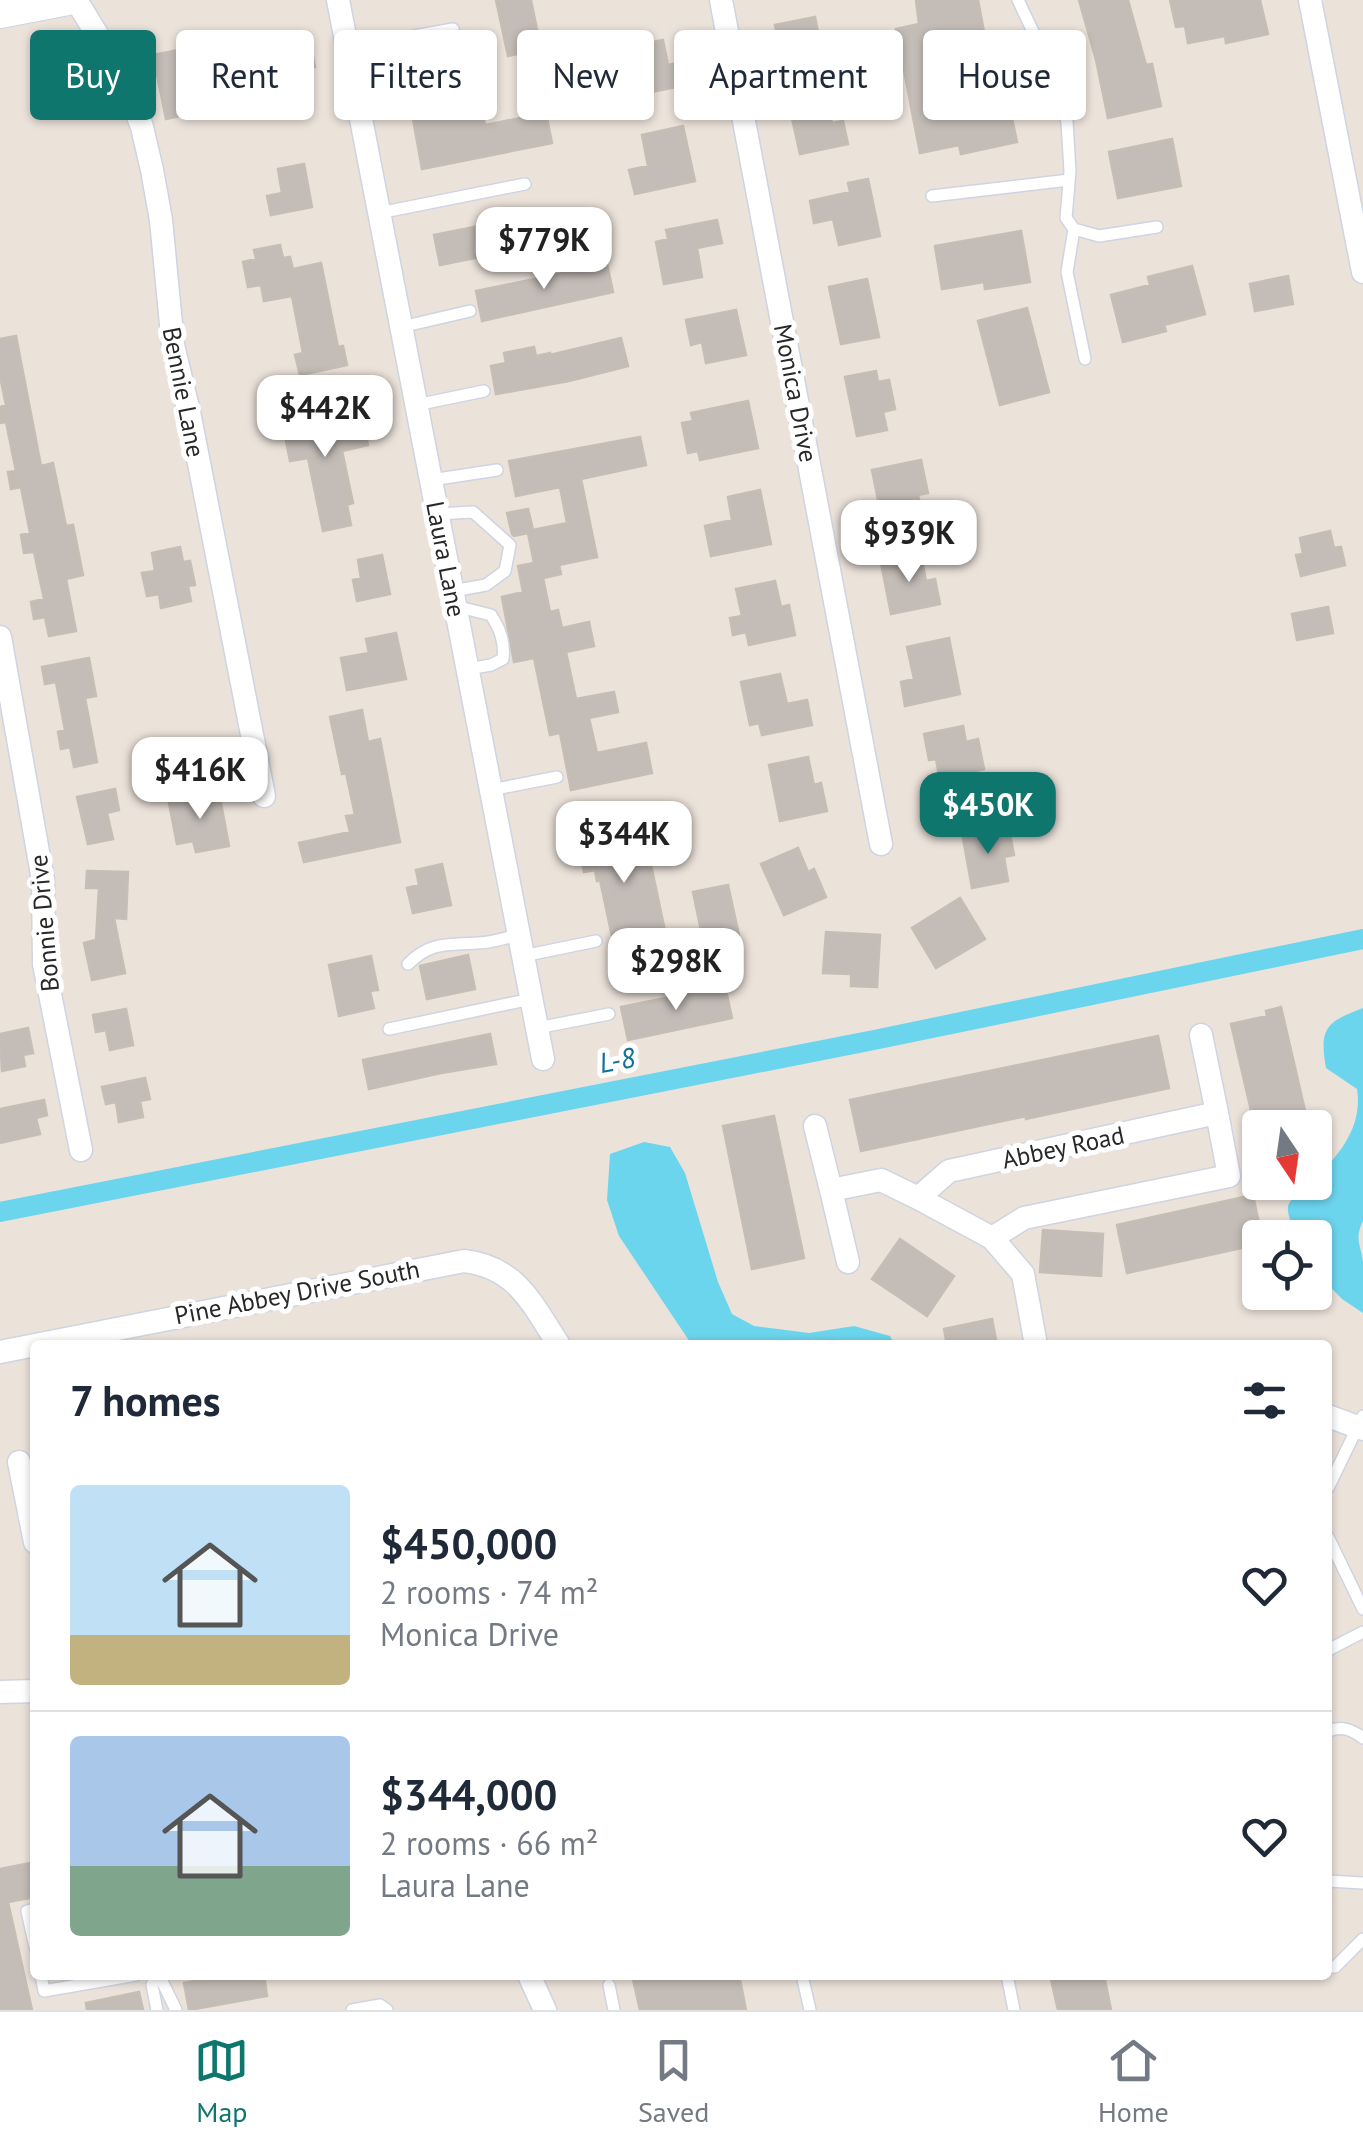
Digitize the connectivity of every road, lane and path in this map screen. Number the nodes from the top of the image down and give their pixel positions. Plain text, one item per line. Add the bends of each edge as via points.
1 (72, 0) edge
2 (338, 0) edge
3 (721, 0) edge
4 (1018, 0) edge
5 (1310, 0) edge
6 (0, 13) edge
7 (453, 29) dead end
8 (344, 30) edge
9 (447, 30) edge
10 (361, 120) edge
11 (1352, 151) edge
12 (1069, 180) junction
13 (525, 184) dead end
14 (932, 196) dead end
15 (379, 212) junction
16 (1074, 228) junction
17 (1158, 228) dead end
18 (1363, 272) edge
19 (470, 312) dead end
20 (401, 327) junction
21 (1085, 360) dead end
22 (484, 391) dead end
23 (416, 405) junction
24 (496, 470) dead end
25 (430, 480) junction
26 (437, 514) junction
27 (454, 599) junction
28 (0, 637) edge
29 (467, 670) junction
30 (557, 776) dead end
31 (490, 790) junction
32 (264, 796) dead end
33 (882, 844) dead end
34 (596, 941) dead end
35 (521, 946) junction
36 (408, 964) dead end
37 (531, 999) junction
38 (609, 1014) dead end
39 (537, 1028) junction
40 (389, 1029) dead end
41 (1201, 1035) dead end
42 (543, 1059) dead end
43 (1217, 1113) junction
44 (815, 1126) dead end
45 (81, 1150) dead end
46 (831, 1190) junction
47 (918, 1198) junction
48 (992, 1238) junction
49 (848, 1262) dead end
50 (61, 1340) edge
51 (556, 1340) edge
52 (1035, 1340) edge
53 (30, 1346) edge
54 (0, 1352) edge
55 (1332, 1417) edge
56 (1361, 1423) edge
57 (19, 1462) dead end
58 (1332, 1480) edge
59 (30, 1517) edge
60 (1332, 1545) edge
61 (1363, 1609) edge
62 (1363, 1632) edge
63 (1332, 1648) edge
64 (30, 1690) edge
65 (0, 1692) edge
66 (1332, 1730) edge
67 (1363, 1738) edge
68 (1332, 1881) edge
69 (1363, 1884) edge
70 (1363, 1939) edge
71 (1332, 1967) edge
72 (42, 1980) edge
73 (107, 1980) edge
74 (155, 1980) edge
75 (161, 1980) edge
76 (531, 1980) edge
77 (803, 1980) edge
78 (1008, 1980) edge
79 (609, 1985) dead end
80 (156, 2010) edge
81 (176, 2010) edge
82 (352, 2010) edge
83 (387, 2010) edge
84 (545, 2010) edge
85 (614, 2010) edge
86 (810, 2010) edge
87 (1014, 2010) edge

1 - 6 street
1 - 32 street, Bennie Lane via 112,58 142,126 161,220 173,345
2 - 8 street, Laura Lane
3 - 33 street, Monica Drive
4 - 12 lane via 1068,122
5 - 11 street
7 - 9 lane
10 - 15 street, Laura Lane
11 - 18 street
12 - 14 lane
12 - 16 lane via 1066,218
13 - 15 lane
15 - 20 street, Laura Lane
16 - 17 lane via 1100,236
16 - 21 lane via 1067,272
19 - 20 lane
20 - 23 street, Laura Lane
22 - 23 lane
23 - 25 street, Laura Lane
24 - 25 lane
25 - 26 street, Laura Lane
26 - 27 street, Laura Lane
26 - 27 lane via 473,512 510,545 505,571
27 - 29 street, Laura Lane
27 - 29 lane via 491,615 504,647 503,658
28 - 45 street, Bonnie Drive via 43,880 44,964
29 - 31 street, Laura Lane
30 - 31 lane
31 - 35 street, Laura Lane
34 - 35 lane
35 - 36 lane via 451,943
35 - 37 street, Laura Lane
37 - 39 street, Laura Lane
37 - 40 lane
38 - 39 lane
39 - 42 street, Laura Lane
41 - 43 street
43 - 47 street, Abbey Road via 949,1171
43 - 48 street via 1229,1176 1024,1218
44 - 46 street
46 - 47 street via 880,1180
46 - 49 street
47 - 48 street
48 - 52 street via 1023,1274
50 - 51 street, Pine Abbey Drive South via 464,1261 514,1280
53 - 54 street, Pine Abbey Drive South
55 - 56 street
56 - 58 lane
57 - 59 street
60 - 61 lane
62 - 63 lane
64 - 65 street
66 - 67 lane
68 - 69 lane
70 - 71 lane
72 - 73 lane via 44,1991
74 - 80 lane
75 - 81 lane
76 - 84 street
77 - 86 lane
78 - 87 lane
79 - 85 lane
82 - 83 lane via 380,2004

